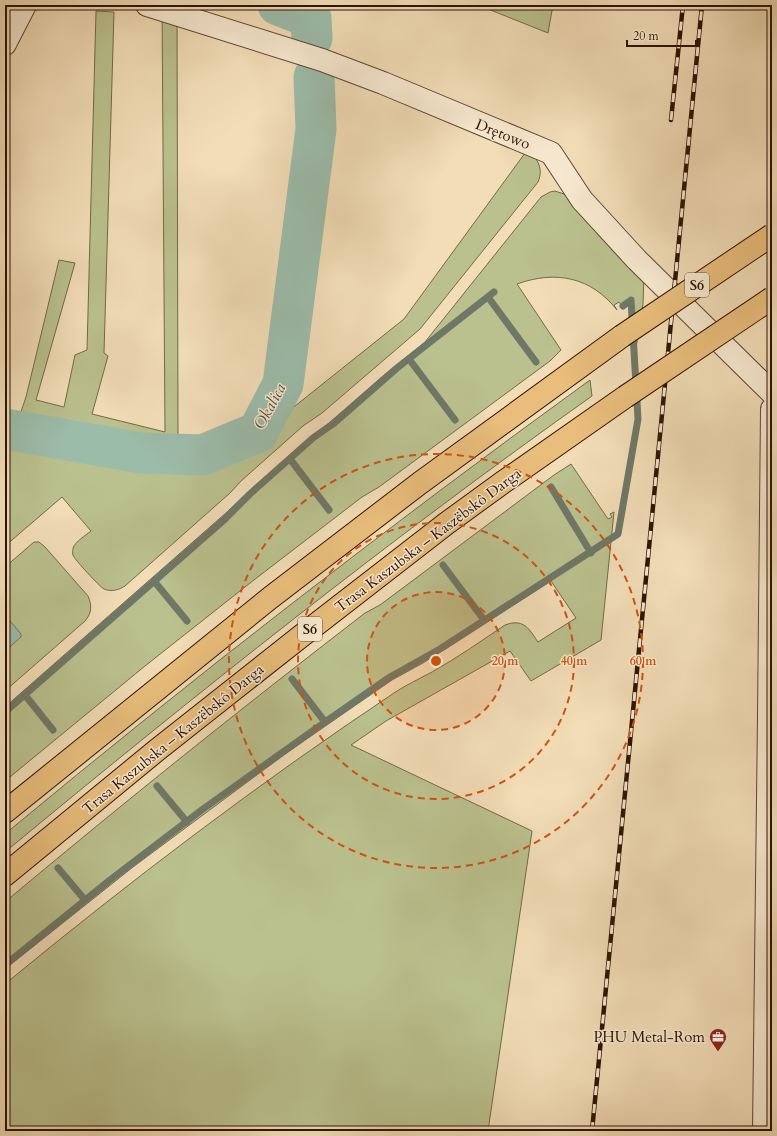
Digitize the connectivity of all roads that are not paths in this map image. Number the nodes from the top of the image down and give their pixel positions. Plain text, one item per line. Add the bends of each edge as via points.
1 (25, 5) edge
2 (147, 5) edge
3 (5, 44) edge
4 (772, 235) edge
5 (772, 298) edge
6 (772, 393) edge
7 (772, 409) edge
8 (5, 812) edge
9 (5, 875) edge
10 (768, 1060) edge
11 (764, 1131) edge

1 - 3 street
2 - 6 street, Drętowo via 322,60 551,154 582,200 637,260
4 - 8 highway, S6, bridge via 622,336 420,483 270,598
5 - 9 highway, Trasa Kaszubska – Kaszëbskô Darga / S6, bridge via 502,483 441,528 157,750
7 - 10 street
10 - 11 street

